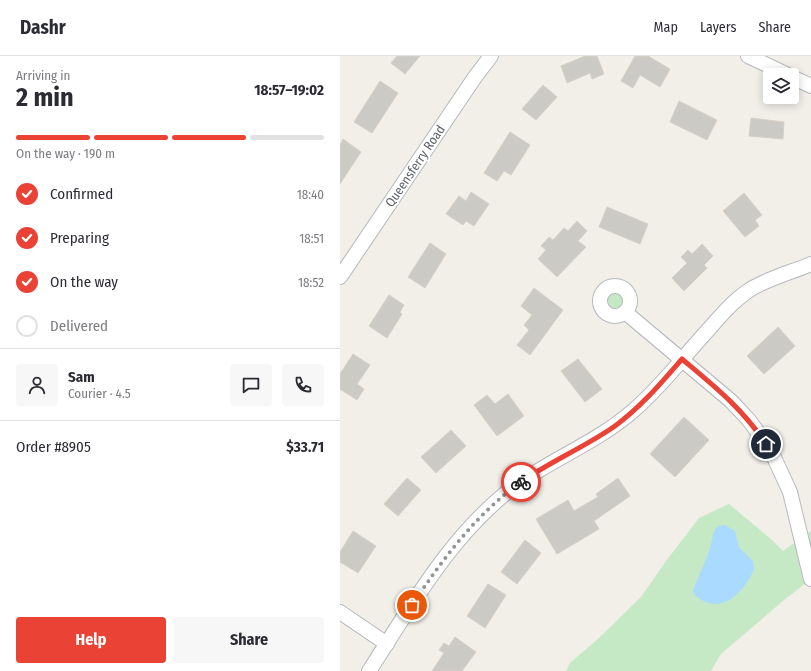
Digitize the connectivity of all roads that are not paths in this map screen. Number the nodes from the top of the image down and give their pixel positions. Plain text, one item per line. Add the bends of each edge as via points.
1 (491, 56) edge
2 (748, 56) edge
3 (773, 68) edge
4 (799, 80) edge
5 (811, 86) edge
6 (811, 264) edge
7 (340, 277) edge
8 (625, 312) dead end
9 (682, 359) junction
10 (811, 579) edge
11 (340, 612) edge
12 (387, 644) junction
13 (369, 671) edge

1 - 7 street, Queensferry Road
2 - 3 street
4 - 5 street
6 - 9 street via 752,288 722,314
8 - 9 street
9 - 10 street via 731,401 748,419 772,453 790,492
9 - 12 street via 656,389 625,418 598,437 534,473 478,519 433,573
11 - 12 street
12 - 13 street

